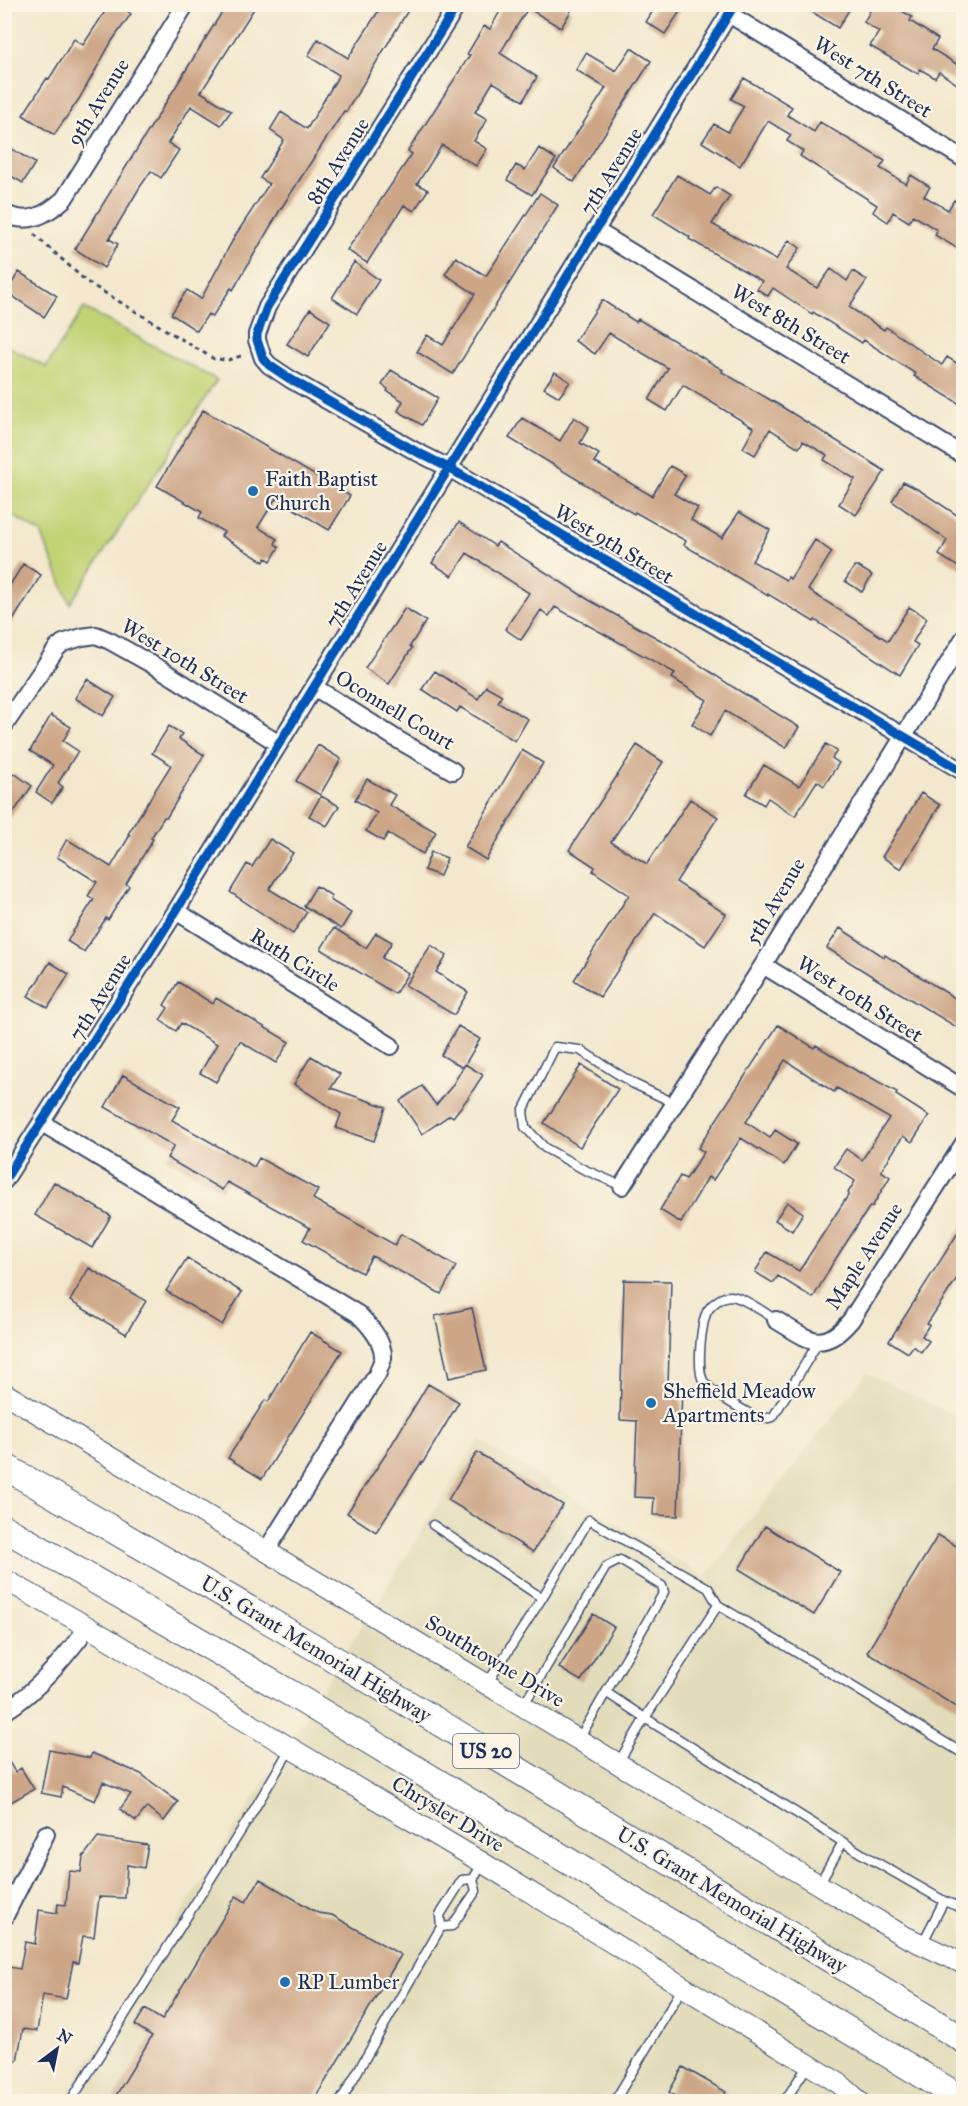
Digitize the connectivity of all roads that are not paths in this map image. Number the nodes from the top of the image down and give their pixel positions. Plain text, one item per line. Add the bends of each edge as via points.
1 (186, 4) edge
2 (458, 4) edge
3 (732, 9) edge
4 (963, 159) edge
5 (4, 213) edge
6 (595, 230) junction
7 (259, 346) joint
8 (963, 456) edge
9 (449, 468) junction
10 (963, 638) edge
11 (314, 687) junction
12 (4, 726) edge
13 (903, 735) junction
14 (279, 744) junction
15 (453, 771) dead end
16 (963, 772) edge
17 (176, 911) junction
18 (763, 965) junction
19 (391, 1046) dead end
20 (963, 1089) edge
21 (674, 1103) junction
22 (42, 1123) junction
23 (963, 1143) edge
24 (4, 1181) edge
25 (622, 1186) joint
26 (776, 1320) joint
27 (819, 1341) junction
28 (4, 1393) edge
29 (4, 1466) edge
30 (433, 1525) dead end
31 (4, 1528) edge
32 (266, 1551) junction
33 (4, 1579) edge
34 (542, 1598) junction
35 (718, 1605) junction
36 (88, 1627) junction
37 (486, 1684) junction
38 (607, 1693) junction
39 (523, 1706) junction
40 (4, 1712) edge
41 (645, 1718) junction
42 (579, 1740) junction
43 (290, 1748) junction
44 (963, 1754) edge
45 (618, 1763) junction
46 (46, 1834) dead end
47 (843, 1842) junction
48 (478, 1871) junction
49 (819, 1884) junction
50 (944, 1901) junction
51 (963, 1909) edge
52 (4, 1918) edge
53 (441, 1927) junction
54 (922, 1944) junction
55 (963, 1964) edge
56 (684, 1986) junction
57 (809, 2006) junction
58 (963, 2040) edge
59 (808, 2064) junction
60 (963, 2081) edge
61 (963, 2100) edge
62 (70, 2102) edge
63 (340, 2102) edge
64 (614, 2102) edge
65 (784, 2102) edge
66 (860, 2102) edge

1 - 5 street, 9th Avenue via 64,199 40,217 21,219
2 - 7 street, 8th Avenue via 267,307 257,334
3 - 4 street, West 7th Street
3 - 6 street, 7th Avenue
6 - 8 street, West 8th Street
6 - 9 street, 7th Avenue
7 - 9 street, West 9th Street via 262,358 290,379
9 - 11 street, 7th Avenue
9 - 13 street, West 9th Street
10 - 13 street, 5th Avenue
11 - 14 street, 7th Avenue
11 - 15 street, Oconnell Court
12 - 14 street, West 10th Street via 57,648 96,635 162,670
13 - 16 street, West 9th Street
13 - 18 street, 5th Avenue
14 - 17 street, 7th Avenue
17 - 19 street, Ruth Circle
17 - 22 street, 7th Avenue
18 - 20 street, West 10th Street
18 - 21 street, 5th Avenue
21 - 25 street, 5th Avenue
21 - 25 lane via 634,1084 580,1050 555,1047 524,1111 525,1127 545,1148
22 - 24 street, 7th Avenue
22 - 32 street via 358,1314 376,1335 383,1358 378,1373
23 - 27 street, Maple Avenue via 851,1320 834,1337
26 - 27 street via 806,1338
26 - 27 lane via 734,1296 717,1301 703,1320 703,1381 754,1416 773,1417
28 - 32 street, Southtowne Drive
29 - 58 main road, U.S. Grant Memorial Highway / US 20 via 326,1654
30 - 34 lane
31 - 57 main road, US 20 via 295,1696
32 - 37 street, Southtowne Drive
33 - 36 street, Chrysler Drive
34 - 35 lane via 589,1520 708,1588
34 - 37 lane
35 - 41 lane
35 - 44 lane
36 - 40 street via 36,1687
36 - 43 street, Chrysler Drive
37 - 39 street, Southtowne Drive
38 - 39 lane via 664,1592 662,1586 620,1560 606,1567
38 - 41 lane
38 - 42 lane
39 - 42 street, Southtowne Drive
41 - 45 lane
41 - 47 lane
42 - 45 street, Southtowne Drive
43 - 48 street, Chrysler Drive
43 - 62 lane
45 - 49 street, Southtowne Drive
46 - 52 street
47 - 49 lane
47 - 50 lane
48 - 53 lane via 462,1880 440,1915
48 - 53 lane via 476,1891 453,1926
48 - 56 street, Chrysler Drive
49 - 54 street, Southtowne Drive
50 - 51 lane
50 - 54 lane
53 - 63 lane
54 - 55 street, Southtowne Drive
56 - 59 street, Chrysler Drive
56 - 64 lane
57 - 60 main road
57 - 61 main road, US 20
59 - 65 lane
59 - 66 street, Chrysler Drive

